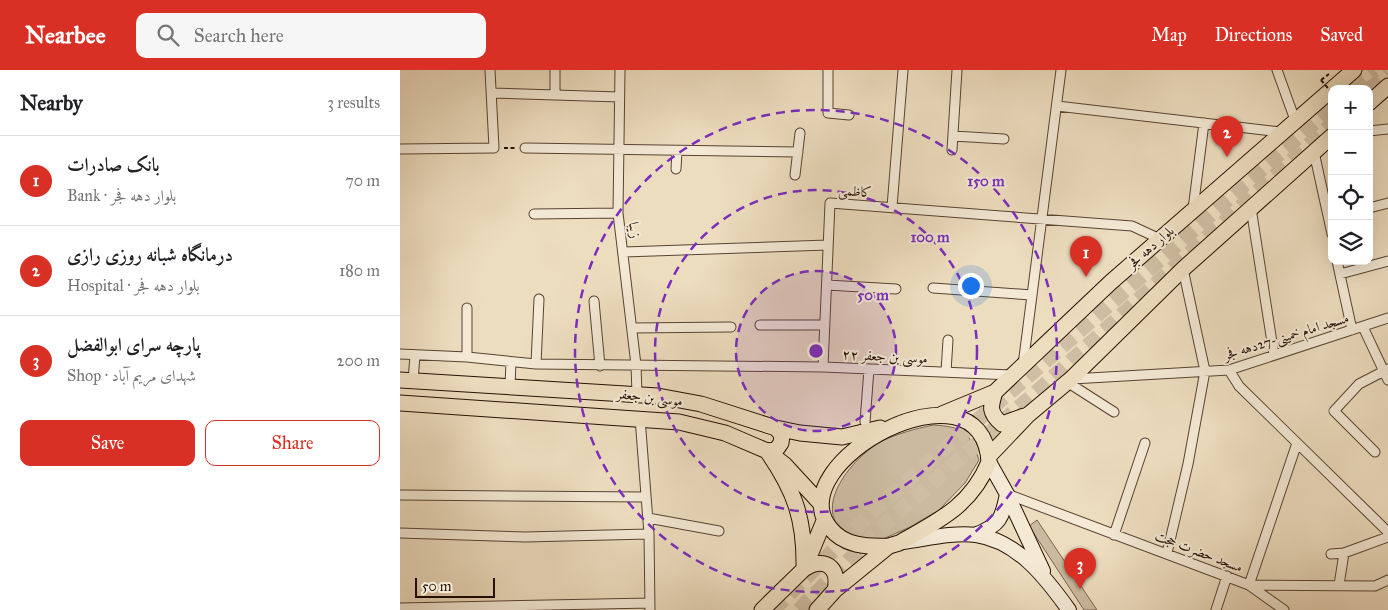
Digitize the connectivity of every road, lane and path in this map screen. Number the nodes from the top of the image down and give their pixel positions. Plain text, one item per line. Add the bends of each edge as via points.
1 (490, 70) edge
2 (556, 70) edge
3 (620, 70) edge
4 (828, 70) edge
5 (903, 70) edge
6 (957, 70) edge
7 (1061, 70) edge
8 (1277, 70) edge
9 (1354, 70) edge
10 (1329, 74) dead end
11 (1388, 86) edge
12 (1328, 88) edge
13 (492, 93) junction
14 (555, 95) junction
15 (619, 97) junction
16 (1373, 99) edge
17 (1057, 106) junction
18 (849, 115) dead end
19 (1295, 120) junction
20 (1204, 123) junction
21 (1388, 129) edge
22 (1373, 131) edge
23 (1281, 132) junction
24 (800, 134) dead end
25 (953, 136) junction
26 (1004, 139) dead end
27 (1328, 140) edge
28 (494, 148) junction
29 (525, 148) joint
30 (401, 149) edge
31 (618, 150) junction
32 (952, 150) dead end
33 (677, 151) junction
34 (798, 152) junction
35 (1314, 152) junction
36 (676, 169) dead end
37 (795, 175) dead end
38 (1388, 203) edge
39 (892, 207) junction
40 (1373, 207) edge
41 (1251, 208) junction
42 (1328, 209) edge
43 (1193, 210) junction
44 (618, 213) junction
45 (534, 214) dead end
46 (1042, 219) junction
47 (1160, 239) junction
48 (828, 245) junction
49 (624, 252) junction
50 (1388, 261) edge
51 (1339, 265) edge
52 (1183, 269) junction
53 (1340, 274) junction
54 (827, 285) junction
55 (933, 288) dead end
56 (896, 289) dead end
57 (1032, 295) junction
58 (539, 299) dead end
59 (594, 301) dead end
60 (467, 308) dead end
61 (1388, 318) edge
62 (760, 325) dead end
63 (825, 325) junction
64 (1363, 326) junction
65 (731, 327) dead end
66 (632, 328) junction
67 (1352, 330) junction
68 (948, 340) dead end
69 (400, 354) edge
70 (414, 355) junction
71 (1274, 355) junction
72 (467, 357) junction
73 (511, 362) junction
74 (536, 364) junction
75 (636, 365) junction
76 (600, 366) junction
77 (823, 367) junction
78 (869, 369) junction
79 (1386, 369) edge
80 (1229, 370) junction
81 (1017, 371) junction
82 (1205, 371) junction
83 (946, 372) junction
84 (406, 380) edge
85 (1388, 380) edge
86 (1069, 381) junction
87 (510, 386) junction
88 (995, 392) junction
89 (637, 394) junction
90 (402, 399) edge
91 (1114, 412) dead end
92 (942, 414) junction
93 (1028, 415) junction
94 (640, 418) junction
95 (865, 422) dead end
96 (894, 425) junction
97 (776, 428) junction
98 (1145, 443) dead end
99 (1297, 443) junction
100 (767, 451) junction
101 (1375, 452) dead end
102 (989, 459) junction
103 (1007, 494) junction
104 (400, 495) edge
105 (646, 497) junction
106 (821, 504) junction
107 (648, 518) junction
108 (824, 521) junction
109 (719, 530) dead end
110 (400, 532) edge
111 (1388, 532) edge
112 (649, 534) junction
113 (975, 535) junction
114 (1114, 535) junction
115 (1388, 537) edge
116 (894, 544) junction
117 (1344, 552) junction
118 (1167, 553) junction
119 (1331, 554) dead end
120 (804, 569) junction
121 (1227, 576) junction
122 (1388, 580) edge
123 (1048, 581) junction
124 (1249, 585) junction
125 (1339, 585) junction
126 (835, 590) junction
127 (650, 607) edge
128 (400, 608) edge
129 (1275, 608) edge
130 (762, 610) edge
131 (817, 610) edge
132 (1069, 610) edge
133 (1216, 610) edge
134 (1284, 610) edge

1 - 13 street
2 - 14 street
3 - 15 street, زیبا
4 - 18 street via 828,113
5 - 39 street
6 - 25 street
7 - 17 street
8 - 19 street
9 - 19 main road, بلوار دهه فجر
10 - 12 path, bridge via 1321,80
11 - 16 main road
13 - 14 street
13 - 28 street
14 - 15 street
15 - 31 street, زیبا
17 - 20 street
17 - 46 street
19 - 23 main road, بلوار دهه فجر
20 - 23 street
20 - 43 street
21 - 22 street
23 - 43 main road, بلوار دهه فجر
24 - 34 street
25 - 26 street
25 - 32 street
27 - 35 main road
28 - 29 path
28 - 30 street
29 - 31 street
31 - 33 street
31 - 44 street, زیبا
33 - 34 street
33 - 36 street
34 - 37 street
35 - 41 main road
35 - 42 street
38 - 40 street
39 - 46 street, کاظمی
39 - 48 street, کاظمی via 830,202
41 - 52 main road
41 - 71 street
43 - 47 main road, بلوار دهه فجر
44 - 45 street
44 - 49 street, زیبا
46 - 47 street, کاظمی via 1132,226
46 - 57 street
47 - 81 main road, بلوار دهه فجر
48 - 49 street
48 - 54 street, کاظمی
49 - 66 street, زیبا
50 - 53 street
51 - 53 street
52 - 82 street
52 - 86 main road
53 - 67 street
54 - 56 street
54 - 63 street, کاظمی
55 - 57 street
57 - 81 street
58 - 74 street
59 - 76 street
60 - 72 street
61 - 64 street, مسجد امام خمینی-27دهه فجر
62 - 63 street
63 - 77 street, کاظمی
64 - 67 street, مسجد امام خمینی-27دهه فجر
64 - 79 street
65 - 66 street
66 - 75 street, زیبا
67 - 71 street, مسجد امام خمینی-27دهه فجر
68 - 83 street
69 - 70 street, موسی بن جعفر ۲۲
70 - 72 street, موسی بن جعفر ۲۲
70 - 84 street
71 - 80 street, مسجد امام خمینی-27دهه فجر
72 - 73 street, موسی بن جعفر ۲۲
73 - 74 street, موسی بن جعفر ۲۲
73 - 87 street
74 - 76 street, موسی بن جعفر ۲۲
75 - 76 street, موسی بن جعفر ۲۲
75 - 77 street, موسی بن جعفر ۲۲
75 - 89 street, زیبا
77 - 78 street, موسی بن جعفر ۲۲
78 - 83 street, موسی بن جعفر ۲۲
78 - 95 street
79 - 85 street
79 - 101 street via 1359,384 1334,411
80 - 82 street, مسجد امام خمینی-27دهه فجر
80 - 99 street via 1239,386
81 - 83 street, موسی بن جعفر ۲۲
81 - 88 main road, بلوار دهه فجر
82 - 86 street, مسجد امام خمینی-27دهه فجر
82 - 118 street
84 - 87 main road, موسی بن جعفر
84 - 90 main road via 402,384
86 - 91 street
86 - 93 main road
87 - 89 main road, موسی بن جعفر
88 - 92 main road, بلوار دهه فجر
88 - 93 main road via 990,409 993,417 1002,424
89 - 97 main road, موسی بن جعفر via 701,404
90 - 94 main road, موسی بن جعفر
92 - 96 main road
92 - 102 main road via 970,423 984,443
93 - 102 main road
94 - 100 main road, موسی بن جعفر via 679,422 725,433
94 - 105 street
96 - 97 main road, موسی بن جعفر via 842,437
96 - 106 main road via 856,449 834,471 823,489
97 - 100 main road via 782,435 781,444 776,450
98 - 114 street
99 - 111 street
99 - 124 street
100 - 106 main road, موسی بن جعفر via 786,465
100 - 120 main road via 784,474 795,497 802,520
102 - 103 main road
102 - 116 main road via 976,486 954,511
103 - 113 main road via 998,523
103 - 114 street, مسجد حضرت حجت
103 - 123 main road
104 - 105 street
105 - 107 street
106 - 108 main road
107 - 109 street
107 - 112 street
108 - 116 main road via 835,534 849,542 873,547
108 - 120 main road
110 - 112 street via 525,537
112 - 127 street
113 - 116 main road
113 - 123 main road via 1016,551
114 - 118 street, مسجد حضرت حجت
115 - 117 street
116 - 126 main road
117 - 119 street
117 - 125 street
118 - 121 street, مسجد حضرت حجت
120 - 126 main road via 813,563 824,563 833,570 837,580
120 - 130 main road
121 - 124 street, مسجد حضرت حجت
121 - 133 street
122 - 125 street, مسجد حضرت حجت via 1375,586
123 - 132 main road
124 - 125 street, مسجد حضرت حجت
124 - 129 street
126 - 131 main road
127 - 128 street
129 - 134 street

